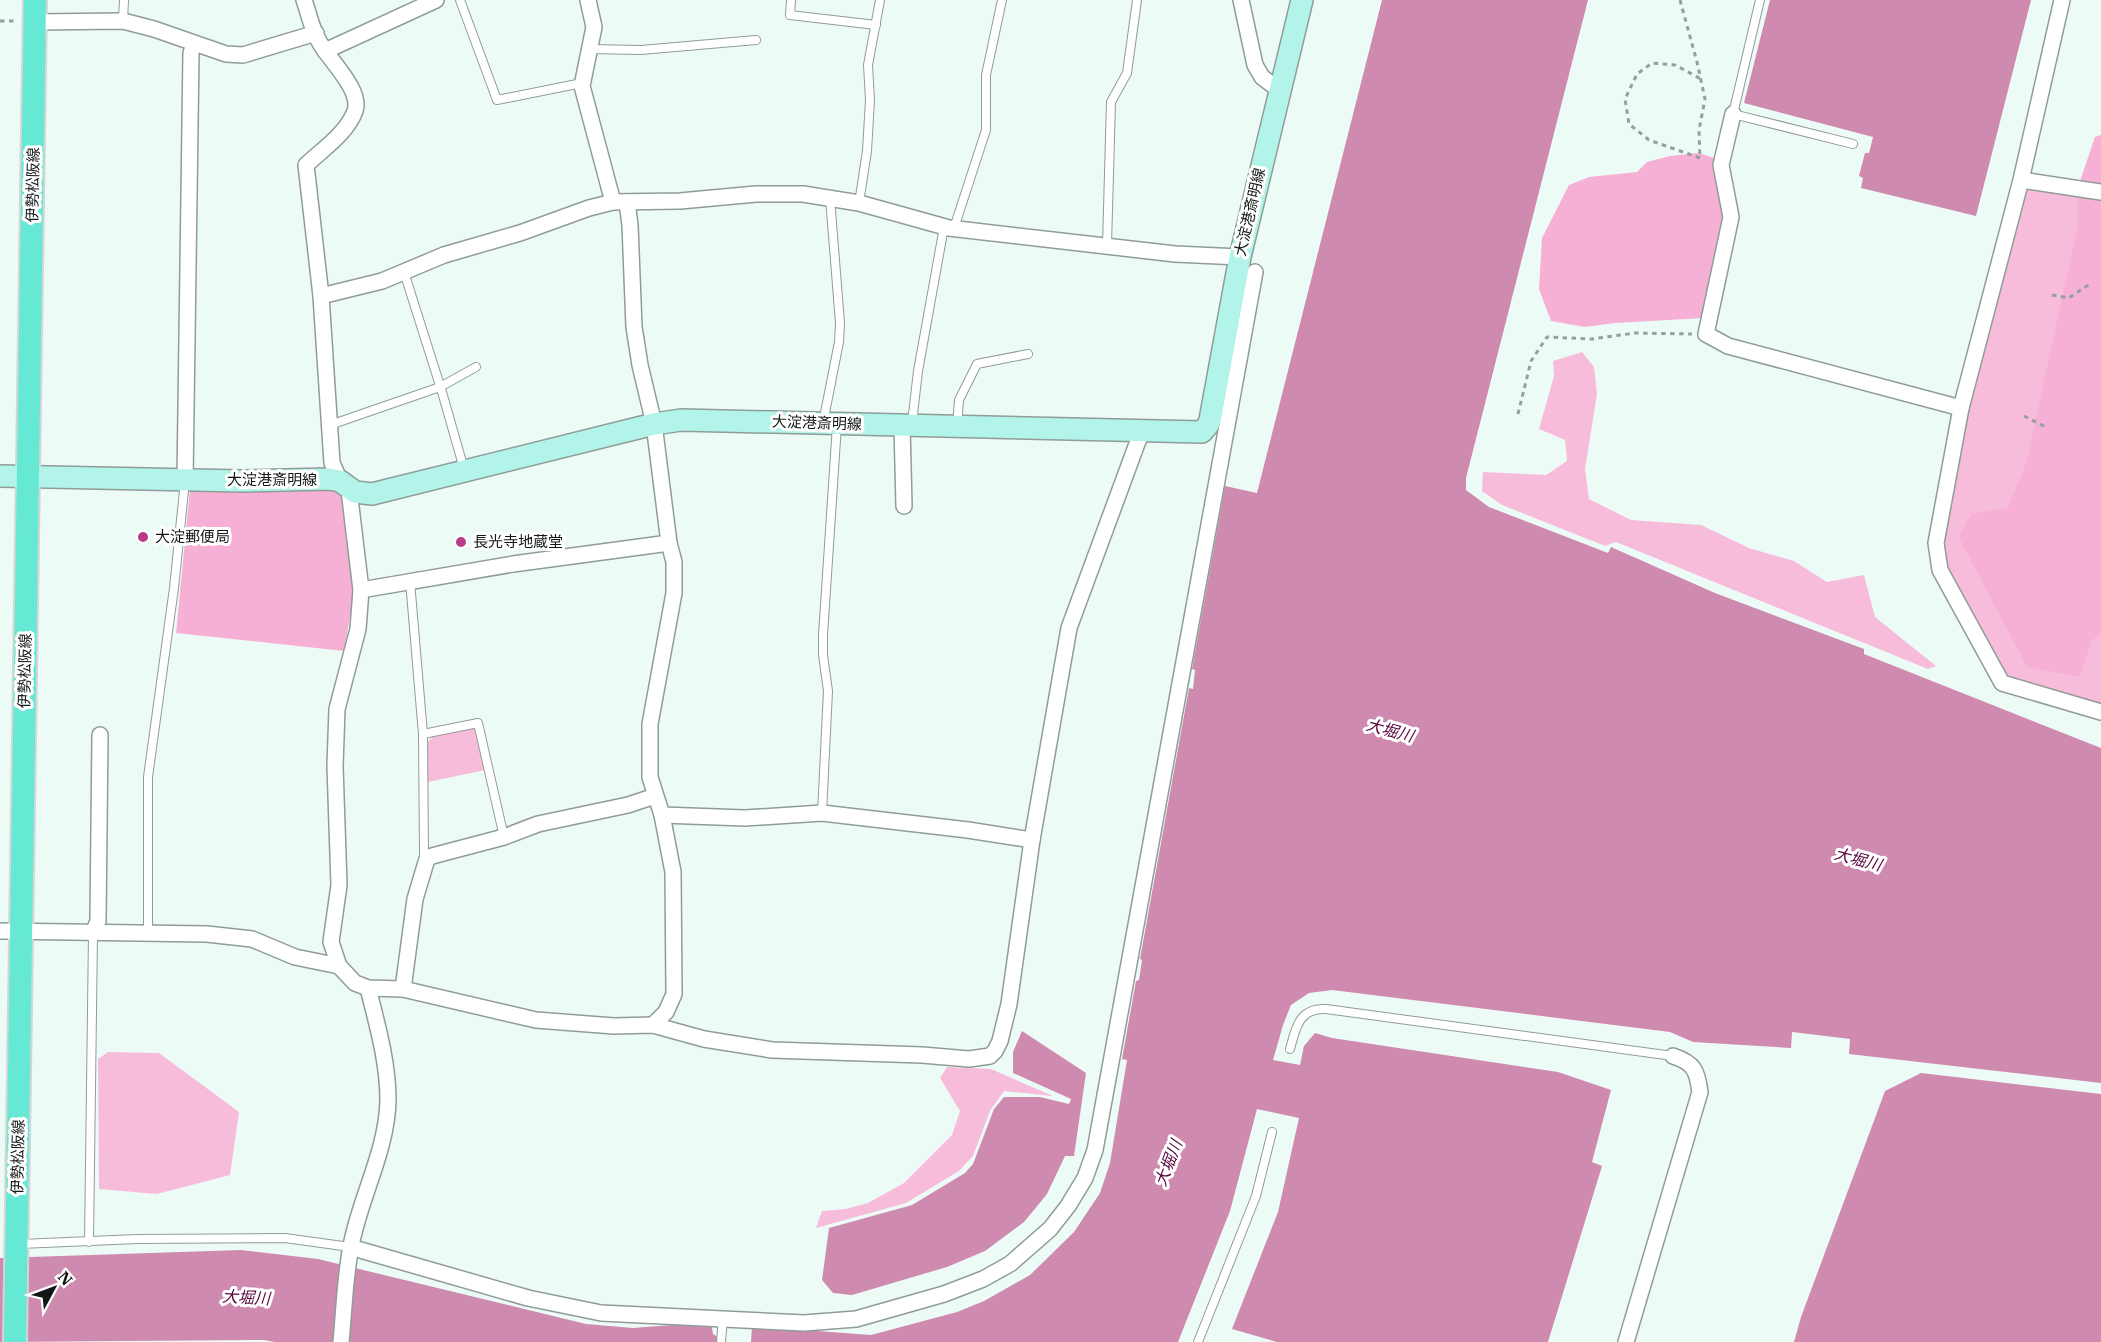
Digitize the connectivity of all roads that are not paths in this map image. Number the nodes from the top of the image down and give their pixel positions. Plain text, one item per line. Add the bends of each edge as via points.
1 (124, 0) edge
2 (304, 0) edge
3 (436, 0) edge
4 (460, 0) edge
5 (588, 0) edge
6 (791, 0) edge
7 (880, 0) edge
8 (1002, 0) edge
9 (1137, 0) edge
10 (1241, 0) edge
11 (1302, 0) edge
12 (1760, 0) edge
13 (2062, 0) edge
14 (35, 11) edge
15 (123, 21) junction
16 (876, 25) junction
17 (316, 33) junction
18 (756, 40) dead end
19 (194, 44) junction
20 (589, 49) junction
21 (325, 51) junction
22 (582, 83) junction
23 (1279, 90) junction
24 (1733, 114) junction
25 (1853, 144) dead end
26 (2021, 180) junction
27 (2101, 192) edge
28 (830, 198) junction
29 (620, 202) junction
30 (859, 203) junction
31 (949, 227) junction
32 (1107, 245) junction
33 (1240, 257) junction
34 (404, 272) junction
35 (1255, 272) dead end
36 (321, 296) junction
37 (1028, 354) dead end
38 (476, 367) dead end
39 (440, 387) junction
40 (1961, 408) junction
41 (830, 423) junction
42 (654, 424) junction
43 (330, 425) junction
44 (907, 426) junction
45 (957, 427) junction
46 (1144, 429) junction
47 (464, 472) junction
48 (0, 476) edge
49 (27, 476) junction
50 (185, 480) junction
51 (345, 486) junction
52 (904, 506) dead end
53 (669, 543) junction
54 (410, 581) junction
55 (361, 590) junction
56 (2101, 712) edge
57 (423, 734) junction
58 (100, 735) dead end
59 (655, 796) junction
60 (822, 813) junction
61 (662, 815) junction
62 (504, 837) junction
63 (1032, 840) junction
64 (427, 859) junction
65 (11, 932) edge
66 (93, 933) junction
67 (148, 934) junction
68 (339, 966) junction
69 (368, 988) junction
70 (403, 989) junction
71 (653, 1025) junction
72 (1290, 1050) dead end
73 (1673, 1056) joint
74 (1272, 1132) dead end
75 (89, 1242) junction
76 (351, 1247) junction
77 (17, 1251) junction
78 (723, 1318) junction
79 (15, 1342) edge
80 (341, 1342) edge
81 (721, 1342) edge
82 (1198, 1342) edge
83 (1626, 1342) edge

1 - 15 lane
2 - 17 street
3 - 21 street
4 - 22 lane via 497,100
5 - 20 street via 594,27
6 - 16 lane via 790,15
7 - 16 lane
8 - 31 lane via 986,75 986,130
9 - 32 lane via 1127,73 1111,102
10 - 23 street via 1255,65 1262,77
11 - 23 main road, 大淀港斎明線
12 - 24 lane
13 - 26 street
14 - 15 street
14 - 49 main road, 伊勢松阪線
15 - 19 street
16 - 30 lane via 868,65 867,152
17 - 19 street via 243,55
17 - 21 street
18 - 20 lane via 641,50
19 - 50 street
20 - 22 street
21 - 36 street via 349,84 356,108 342,132 306,165
22 - 29 street via 592,132
23 - 33 main road, 大淀港斎明線
24 - 25 lane
24 - 40 street via 1721,165 1731,218 1706,334 1728,346
26 - 27 street
26 - 40 street
28 - 29 street via 756,194
28 - 30 street
28 - 41 lane via 839,303
29 - 34 street via 589,208
29 - 42 street via 630,225 634,327
30 - 31 street
31 - 32 street
31 - 44 lane
32 - 33 street
33 - 46 main road, 大淀港斎明線 via 1208,425 1198,433
34 - 36 street
34 - 39 lane
35 - 78 street via 1095,1150 1078,1192 1050,1229 1010,1264 944,1294 856,1319 804,1323
36 - 43 street
37 - 45 lane via 977,364 959,400
38 - 39 lane
39 - 43 lane
39 - 47 lane
40 - 56 street via 1936,543 1940,570 2002,683
41 - 42 main road, 大淀港斎明線 via 704,420
41 - 44 main road, 大淀港斎明線
41 - 60 lane via 823,635 828,690
42 - 47 main road, 大淀港斎明線
42 - 53 street
43 - 51 street via 332,463
44 - 45 main road, 大淀港斎明線
44 - 52 street
45 - 46 main road, 大淀港斎明線
46 - 63 street via 1069,628
47 - 51 main road, 大淀港斎明線 via 372,494 359,494
48 - 49 main road, 大淀港斎明線
49 - 50 main road, 大淀港斎明線
49 - 65 main road, 伊勢松阪線
50 - 51 main road, 大淀港斎明線 via 328,480
50 - 67 lane via 148,777
51 - 55 street
53 - 54 street
53 - 59 street via 674,562 674,593 650,724 650,777
54 - 55 street
54 - 57 lane
55 - 68 street via 358,629 337,709 334,766 339,885 331,942
57 - 62 lane via 478,723
57 - 64 lane
58 - 66 street via 98,921
59 - 61 street
59 - 62 street
60 - 61 street via 745,818
60 - 63 street
61 - 71 street via 673,872 674,994 666,1012
62 - 64 street
63 - 71 street via 1009,1004 1000,1041 990,1056 969,1059 772,1050 704,1039
64 - 70 street via 415,899
65 - 66 street
65 - 77 main road, 伊勢松阪線
66 - 67 street
66 - 75 lane
67 - 68 street via 252,939 295,957
68 - 69 street via 355,983
69 - 70 street
69 - 76 street via 380,1033 388,1099 386,1128
70 - 71 street via 536,1020
72 - 73 lane via 1301,1019 1317,1008
73 - 83 street via 1686,1060 1697,1073 1700,1092
74 - 82 lane via 1256,1196
75 - 76 lane via 285,1238
75 - 77 lane
76 - 78 street via 528,1298 601,1312
76 - 80 street
77 - 79 main road, 伊勢松阪線
78 - 81 lane

